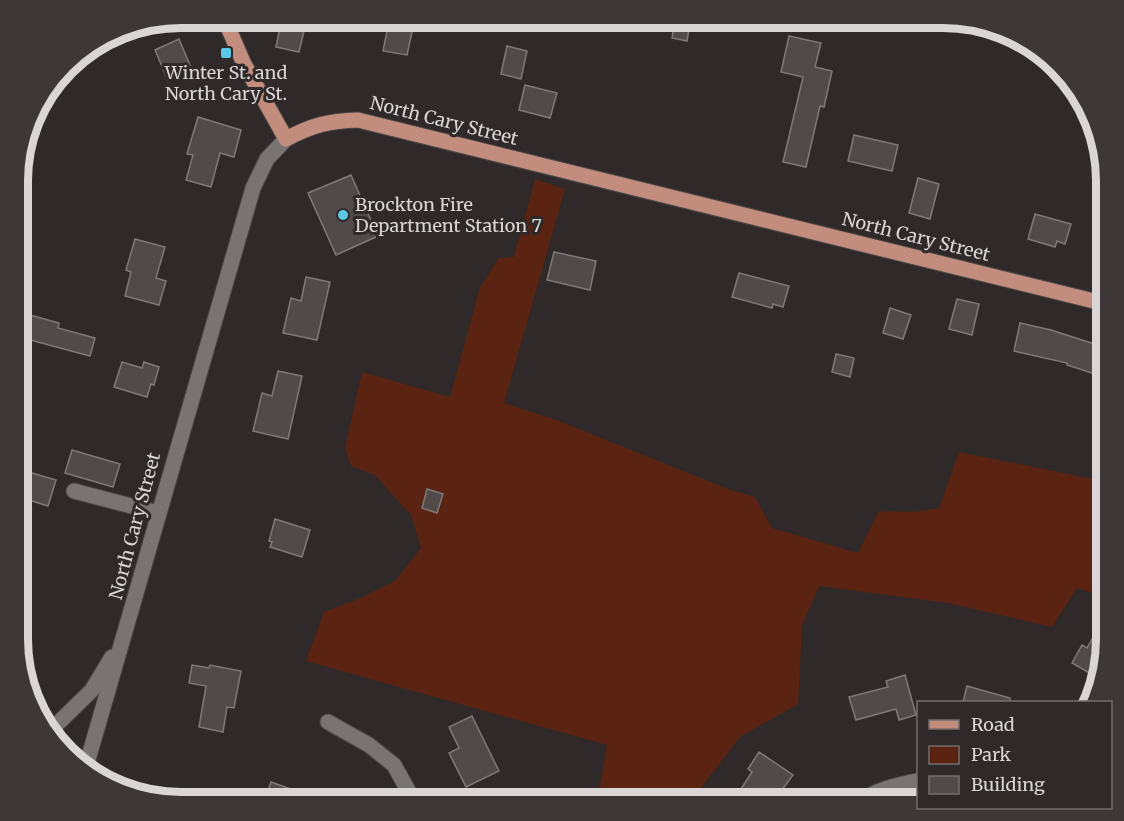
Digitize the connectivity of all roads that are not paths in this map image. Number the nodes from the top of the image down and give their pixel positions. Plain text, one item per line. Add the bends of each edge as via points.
1 (229, 29) edge
2 (286, 139) junction
3 (1095, 301) edge
4 (74, 491) dead end
5 (158, 513) junction
6 (124, 636) junction
7 (328, 722) dead end
8 (55, 726) edge
9 (88, 761) edge
10 (917, 781) edge
11 (409, 792) edge
12 (876, 792) edge

1 - 2 main road
2 - 3 main road, North Cary Street via 331,121 358,120
2 - 5 street, North Cary Street via 267,159 253,188
4 - 5 street
5 - 6 street, North Cary Street
6 - 8 street, North Cary Street via 92,690
6 - 9 street, North Cary Street
7 - 11 street via 369,745 394,765
10 - 12 street

